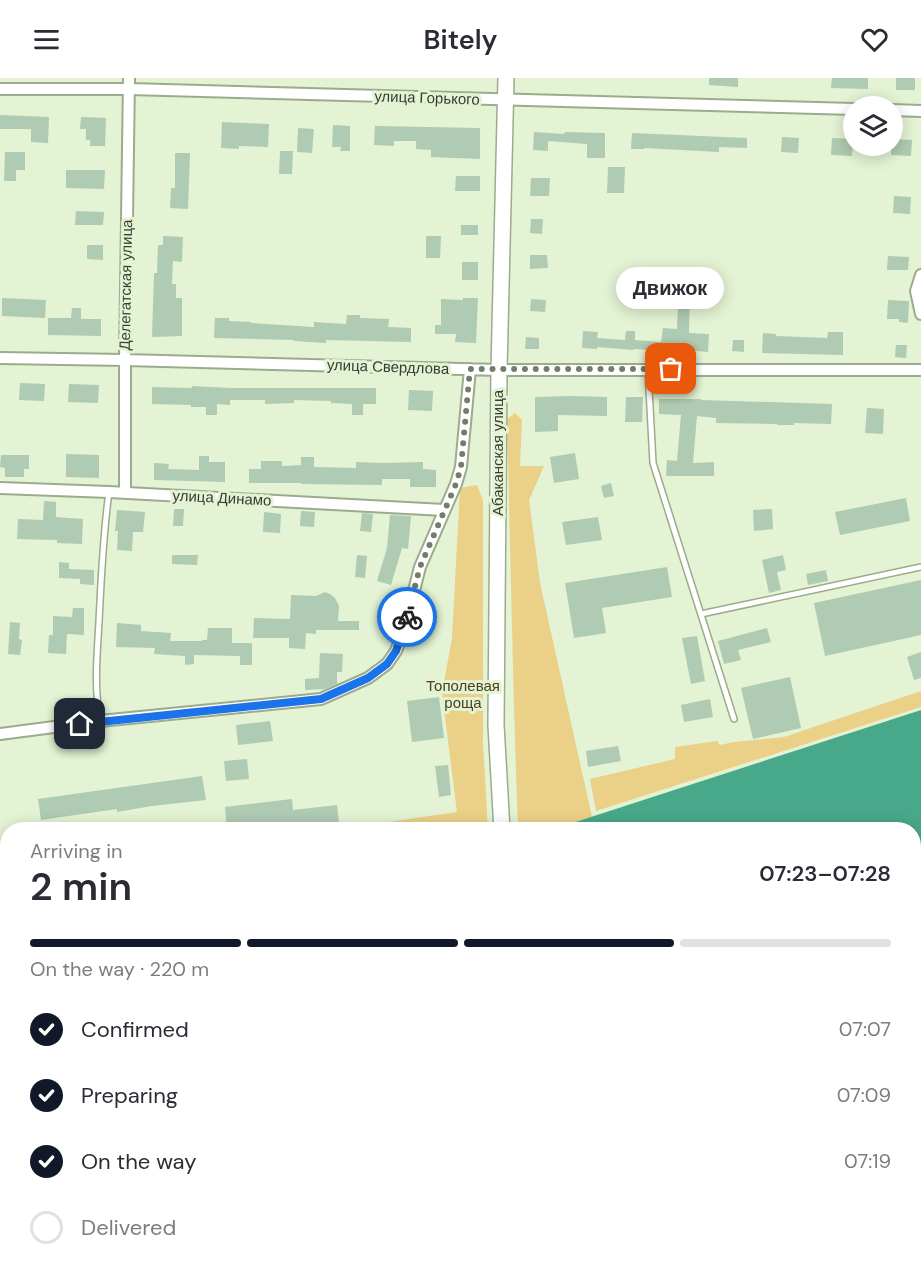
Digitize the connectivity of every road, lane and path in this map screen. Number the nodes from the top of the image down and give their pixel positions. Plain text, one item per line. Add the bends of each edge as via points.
1 (506, 78) edge
2 (129, 84) edge
3 (0, 89) edge
4 (506, 100) junction
5 (843, 110) edge
6 (903, 111) edge
7 (921, 111) edge
8 (921, 274) edge
9 (921, 314) edge
10 (0, 358) edge
11 (125, 360) junction
12 (470, 369) junction
13 (648, 369) junction
14 (499, 370) junction
15 (921, 370) edge
16 (0, 488) edge
17 (109, 492) junction
18 (125, 493) junction
19 (444, 510) junction
20 (921, 567) edge
21 (701, 614) junction
22 (734, 719) dead end
23 (100, 721) junction
24 (0, 734) edge
25 (502, 822) edge

1 - 4 main road, Абаканская улица
2 - 3 street, улица Горького
2 - 4 street, улица Горького
2 - 11 street, Делегатская улица
4 - 5 street, улица Горького
4 - 14 main road, Абаканская улица
6 - 7 street
8 - 9 street via 916,291
10 - 11 street, улица Свердлова
11 - 12 street, улица Свердлова
11 - 18 street, Делегатская улица
12 - 14 street, улица Свердлова
12 - 19 street, Абаканская улица via 461,467
13 - 14 street, улица Свердлова
13 - 15 street, улица Свердлова
13 - 21 lane via 653,463
14 - 25 main road, Абаканская улица via 496,725
16 - 17 street, улица Динамо
17 - 18 street, улица Динамо
17 - 23 lane via 96,657
18 - 19 street, улица Динамо
19 - 23 street, Абаканская улица via 420,567 396,651 387,664 368,678 321,699
20 - 21 lane
21 - 22 lane
23 - 24 street, Абаканская улица

